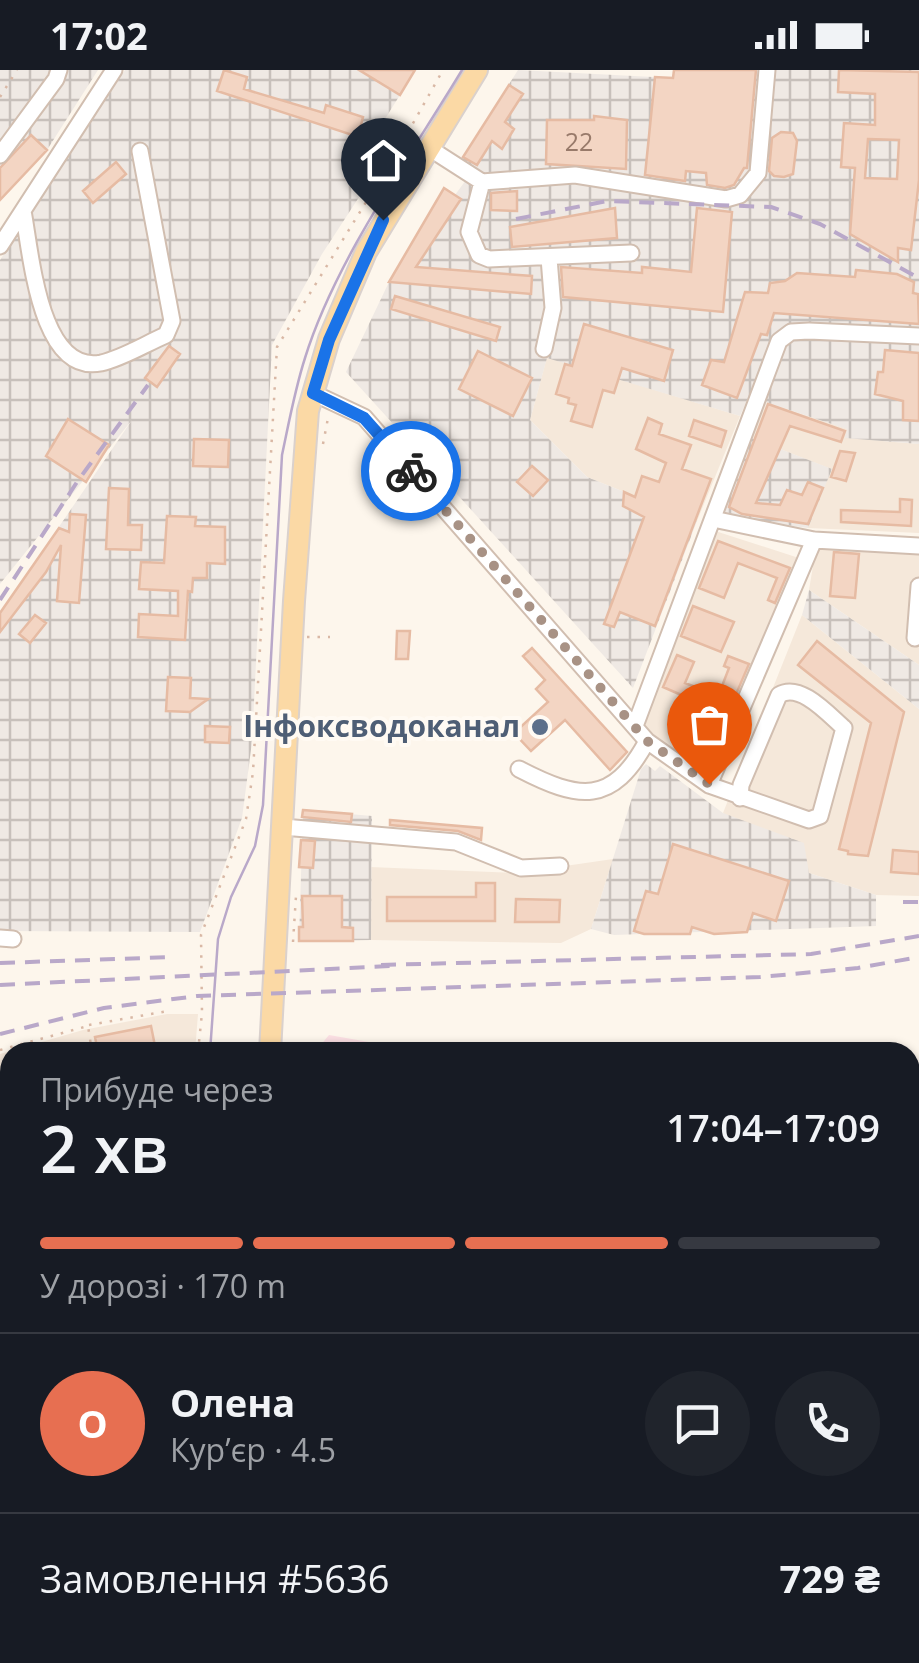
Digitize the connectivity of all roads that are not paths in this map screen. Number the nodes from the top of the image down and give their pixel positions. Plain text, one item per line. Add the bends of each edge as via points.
1 (59, 70) edge
2 (114, 70) edge
3 (477, 70) edge
4 (767, 70) edge
5 (428, 148) junction
6 (140, 151) dead end
7 (0, 155) edge
8 (482, 182) junction
9 (23, 211) junction
10 (0, 246) edge
11 (631, 253) dead end
12 (549, 258) junction
13 (919, 336) edge
14 (544, 349) dead end
15 (313, 393) junction
16 (712, 520) junction
17 (814, 540) junction
18 (919, 546) edge
19 (919, 586) edge
20 (916, 638) dead end
21 (635, 726) junction
22 (647, 741) junction
23 (519, 768) dead end
24 (709, 784) junction
25 (740, 798) junction
26 (283, 827) junction
27 (560, 866) dead end
28 (271, 1042) edge

1 - 7 street
2 - 9 street
3 - 5 main road
4 - 8 street via 758,173 740,195 726,199 575,175
5 - 8 street
5 - 15 main road via 366,252
6 - 9 street via 172,321 166,335 103,362 65,352 47,326
8 - 12 street via 469,232 479,256
9 - 10 street
11 - 12 street
12 - 14 street via 554,308
13 - 16 street via 809,331 779,341
15 - 21 street via 364,418
15 - 26 main road via 303,448
16 - 17 street
16 - 21 street
17 - 18 street
17 - 24 street
19 - 20 street
21 - 22 street
22 - 23 street via 635,763 598,792 547,784
22 - 24 street
24 - 25 street
25 - 25 street via 816,820 844,728 798,691 778,695
26 - 27 street via 456,842 521,868
26 - 28 main road

